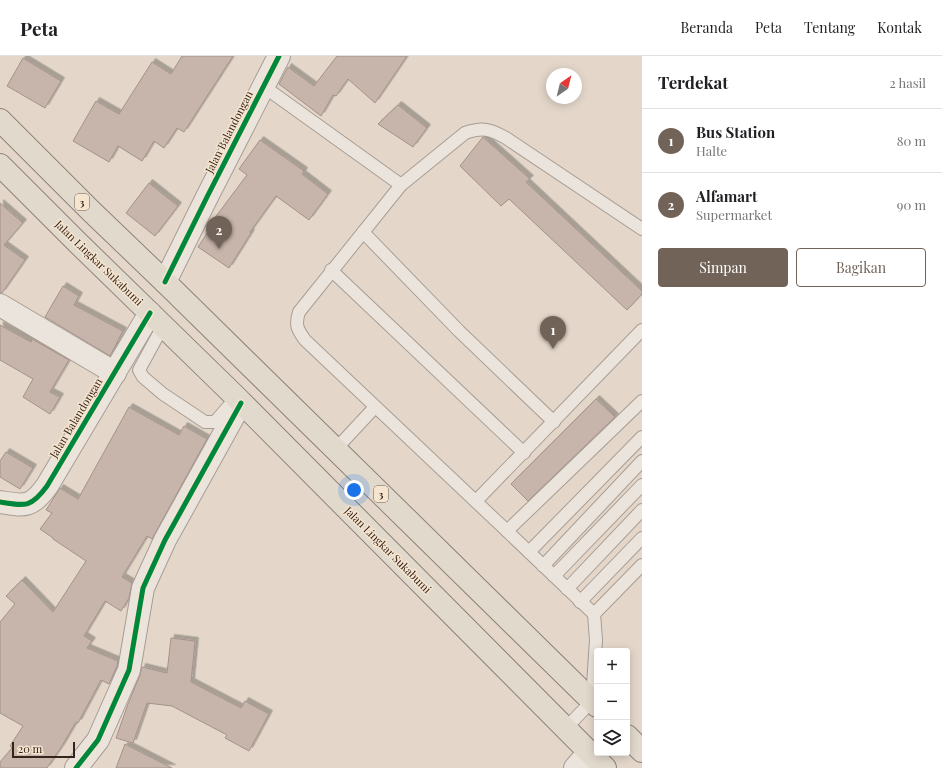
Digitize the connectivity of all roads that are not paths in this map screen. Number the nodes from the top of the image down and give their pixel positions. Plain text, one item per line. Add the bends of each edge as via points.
1 (280, 56) edge
2 (263, 86) junction
3 (0, 120) edge
4 (0, 165) edge
5 (401, 185) junction
6 (642, 229) edge
7 (363, 232) junction
8 (332, 270) junction
9 (165, 282) junction
10 (0, 305) edge
11 (156, 320) junction
12 (642, 330) edge
13 (116, 373) junction
14 (238, 400) junction
15 (642, 401) edge
16 (375, 407) junction
17 (554, 422) junction
18 (642, 437) edge
19 (335, 450) junction
20 (524, 453) junction
21 (642, 461) edge
22 (642, 486) edge
23 (0, 502) edge
24 (476, 502) junction
25 (642, 510) edge
26 (507, 531) junction
27 (642, 538) edge
28 (529, 552) junction
29 (642, 565) edge
30 (543, 566) junction
31 (554, 576) junction
32 (567, 588) junction
33 (580, 602) junction
34 (594, 614) junction
35 (595, 684) edge
36 (594, 703) edge
37 (565, 729) junction
38 (630, 739) edge
39 (642, 751) edge
40 (582, 760) edge
41 (76, 768) edge
42 (605, 768) edge

1 - 2 street, Jalan Balandongan
2 - 5 lane
2 - 9 street, Jalan Balandongan
3 - 9 main road, 3
4 - 11 main road, Jalan Lingkar Sukabumi
5 - 6 lane via 465,133 477,129 492,130
5 - 7 lane
7 - 8 lane
7 - 17 lane via 459,332
8 - 16 lane via 299,312 296,323 305,340
8 - 20 lane
9 - 19 main road, 3
10 - 13 street
11 - 13 street, Jalan Balandongan
11 - 14 main road, Jalan Lingkar Sukabumi
11 - 14 lane via 139,370 143,377 163,394 205,422 215,422
12 - 17 lane
13 - 23 street, Jalan Balandongan via 39,497 30,504
14 - 37 main road, Jalan Lingkar Sukabumi
14 - 41 street via 164,540 143,588 129,670 98,740
15 - 26 lane
16 - 19 lane
16 - 24 lane
17 - 20 lane
18 - 28 lane
19 - 36 main road, 3
20 - 24 lane
21 - 30 lane
22 - 31 lane
24 - 26 lane
25 - 32 lane
26 - 28 lane
27 - 33 lane
28 - 30 lane
29 - 34 lane
30 - 31 lane
31 - 32 lane
32 - 33 lane
33 - 34 lane
34 - 35 lane
36 - 37 lane
37 - 40 main road, Jalan Lingkar Sukabumi
38 - 39 main road
40 - 42 main road, Jalan Lingkar Sukabumi

